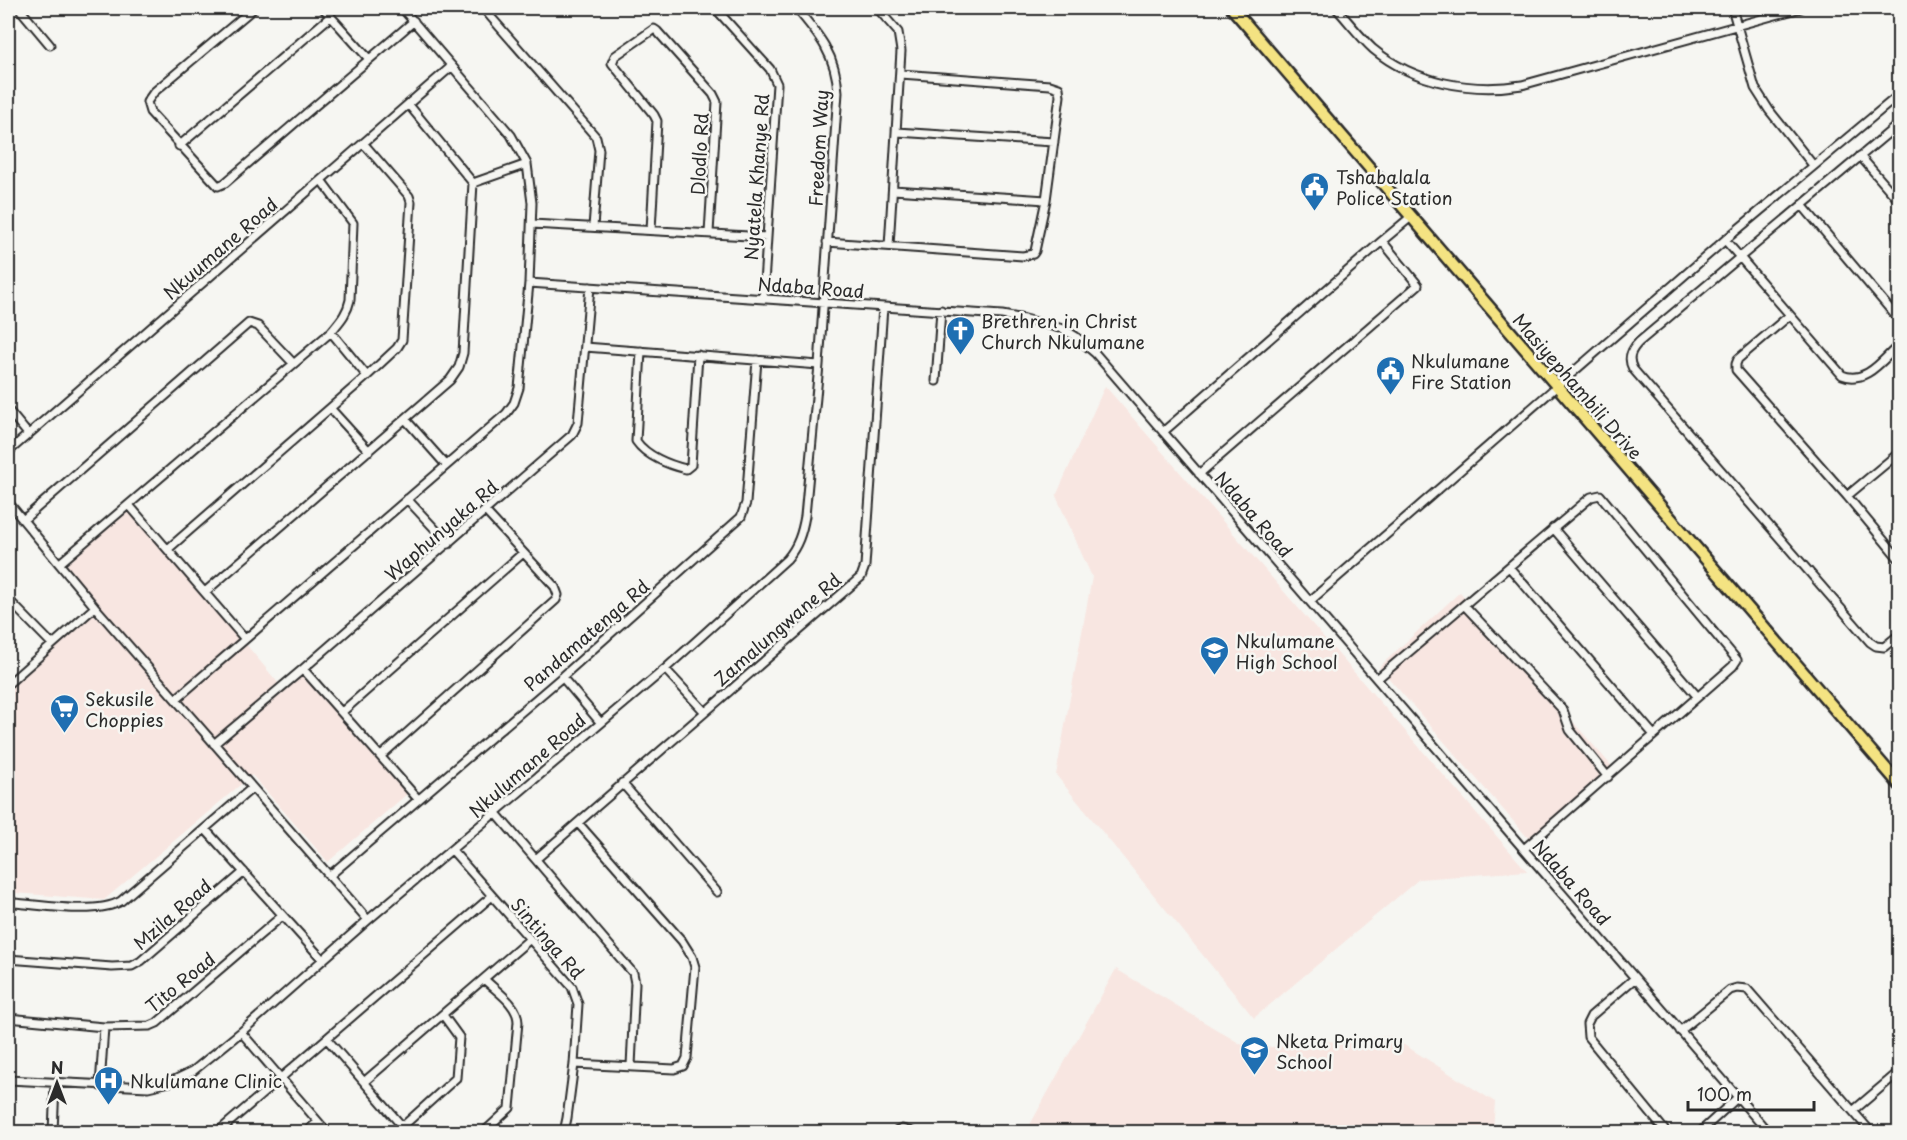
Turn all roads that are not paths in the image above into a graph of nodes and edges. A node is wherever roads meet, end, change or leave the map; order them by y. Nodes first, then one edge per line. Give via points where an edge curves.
1 (19, 8) edge
2 (254, 8) edge
3 (323, 8) edge
4 (402, 8) edge
5 (483, 8) edge
6 (715, 8) edge
7 (808, 8) edge
8 (877, 8) edge
9 (1232, 8) edge
10 (1336, 8) edge
11 (1732, 8) edge
12 (1801, 8) edge
13 (798, 11) edge
14 (331, 16) junction
15 (414, 21) junction
16 (1738, 26) junction
17 (50, 45) dead end
18 (369, 59) junction
19 (452, 66) junction
20 (901, 74) junction
21 (1899, 94) edge
22 (409, 105) junction
23 (1899, 123) edge
24 (897, 132) junction
25 (1054, 142) junction
26 (364, 144) junction
27 (179, 146) junction
28 (1860, 156) junction
29 (526, 164) junction
30 (1814, 165) junction
31 (321, 180) junction
32 (473, 183) junction
33 (893, 190) junction
34 (1046, 200) junction
35 (1899, 202) edge
36 (1802, 205) junction
37 (1412, 216) junction
38 (532, 224) junction
39 (593, 227) junction
40 (651, 230) junction
41 (709, 234) junction
42 (767, 237) junction
43 (1725, 240) junction
44 (1382, 241) junction
45 (827, 242) junction
46 (889, 246) junction
47 (1741, 257) junction
48 (529, 283) junction
49 (590, 287) junction
50 (763, 299) junction
51 (823, 303) junction
52 (883, 307) junction
53 (941, 310) junction
54 (1790, 315) junction
55 (1899, 321) edge
56 (331, 332) junction
57 (1899, 344) edge
58 (585, 347) junction
59 (641, 351) junction
60 (698, 355) junction
61 (757, 360) junction
62 (293, 363) junction
63 (819, 365) junction
64 (367, 376) junction
65 (936, 381) dead end
66 (1557, 386) junction
67 (330, 408) junction
68 (8, 410) edge
69 (405, 420) junction
70 (1163, 432) junction
71 (28, 434) junction
72 (369, 451) junction
73 (8, 452) edge
74 (1899, 452) edge
75 (446, 465) junction
76 (1200, 474) junction
77 (1847, 496) junction
78 (407, 499) junction
79 (8, 502) edge
80 (129, 505) junction
81 (486, 512) junction
82 (23, 520) junction
83 (1553, 528) junction
84 (449, 544) junction
85 (168, 549) junction
86 (1896, 550) edge
87 (523, 553) junction
88 (1899, 560) edge
89 (60, 563) junction
90 (1509, 567) junction
91 (204, 592) junction
92 (1310, 601) junction
93 (8, 602) edge
94 (1464, 605) junction
95 (95, 607) junction
96 (1899, 634) edge
97 (244, 638) junction
98 (52, 644) junction
99 (303, 669) junction
100 (665, 669) junction
101 (562, 677) junction
102 (1377, 679) junction
103 (8, 684) edge
104 (1697, 696) junction
105 (176, 699) junction
106 (342, 712) junction
107 (705, 712) junction
108 (600, 722) junction
109 (1654, 735) junction
110 (214, 744) junction
111 (381, 756) junction
112 (1608, 777) junction
113 (622, 783) junction
114 (1899, 785) edge
115 (252, 788) junction
116 (418, 799) junction
117 (495, 812) junction
118 (578, 823) junction
119 (205, 829) junction
120 (1524, 849) junction
121 (452, 850) junction
122 (536, 859) junction
123 (243, 872) junction
124 (329, 876) junction
125 (717, 892) dead end
126 (492, 896) junction
127 (8, 897) edge
128 (282, 916) junction
129 (368, 920) junction
130 (531, 939) junction
131 (8, 959) edge
132 (323, 960) junction
133 (1635, 978) junction
134 (484, 979) junction
135 (442, 1015) junction
136 (8, 1018) edge
137 (104, 1027) junction
138 (1680, 1031) junction
139 (241, 1032) junction
140 (327, 1039) junction
141 (574, 1064) junction
142 (631, 1066) junction
143 (1899, 1071) edge
144 (281, 1077) junction
145 (8, 1080) edge
146 (363, 1082) junction
147 (55, 1084) junction
148 (100, 1086) junction
149 (1738, 1097) junction
150 (1853, 1111) junction
151 (318, 1122) junction
152 (404, 1130) edge
153 (53, 1132) edge
154 (218, 1132) edge
155 (306, 1132) edge
156 (327, 1132) edge
157 (484, 1132) edge
158 (564, 1132) edge
159 (895, 1132) edge
160 (912, 1132) edge
161 (1666, 1132) edge
162 (1700, 1132) edge
163 (1768, 1132) edge
164 (1871, 1132) edge

1 - 17 street
2 - 27 street via 149,96 150,112
3 - 14 street
4 - 15 street
5 - 39 street via 596,137 599,150
6 - 42 street, Nyatela Khanye Rd via 770,69 777,84
7 - 13 street
8 - 20 street via 900,37
9 - 37 main road, Masiyephambili Drive
10 - 16 street via 1372,48 1406,70 1446,83 1492,88 1522,85
11 - 16 street
12 - 16 street
13 - 45 street, Freedom Way via 827,48 837,81
14 - 18 street
14 - 27 street
15 - 18 street
15 - 19 street
16 - 30 street via 1761,100
18 - 27 street via 222,185 215,184
19 - 22 street, Nkuumane Road
19 - 29 street via 511,135
20 - 24 street
20 - 25 street via 1056,86 1060,96
21 - 30 street
22 - 26 street, Nkuumane Road
22 - 32 street
23 - 28 street
24 - 25 street
24 - 33 street
25 - 34 street
26 - 31 street, Nkuumane Road
26 - 64 street via 409,196 412,206 402,340
28 - 35 street
28 - 36 street
29 - 32 street
29 - 38 street
30 - 43 street
31 - 56 street via 354,228 350,300 347,311
31 - 71 street, Nkuumane Road
32 - 69 street via 462,360 450,380
33 - 34 street
33 - 46 street
34 - 46 street via 1033,254
36 - 47 street
36 - 55 street
37 - 44 street
37 - 66 main road, Masiyephambili Drive
38 - 39 street
38 - 48 street
39 - 40 street
40 - 41 street
40 - 41 street, Dlodlo Rd via 657,121 612,63 654,29 717,102
41 - 42 street
42 - 50 street, Nyatela Khanye Rd
43 - 47 street
43 - 66 street
44 - 70 street
44 - 76 street via 1418,285
45 - 46 street
45 - 51 street, Freedom Way
47 - 54 street
47 - 96 street via 1639,342 1631,352 1631,364 1870,642 1884,647
48 - 49 street, Ndaba Road
48 - 75 street via 519,388 514,403
49 - 50 street, Ndaba Road
49 - 58 street, Waphunyaka Rd
50 - 51 street, Ndaba Road
51 - 52 street, Ndaba Road
51 - 63 street, Nkulumane Road
52 - 53 street, Ndaba Road
52 - 107 street, Zamalungwane Rd via 864,572
53 - 65 street
53 - 70 street, Ndaba Road via 1025,319 1063,329 1095,353
54 - 57 street via 1840,373 1850,378 1864,376
54 - 77 street via 1738,359 1736,370
56 - 62 street
56 - 64 street
58 - 59 street
58 - 81 street, Waphunyaka Rd via 575,432
59 - 60 street
59 - 60 street via 636,441 657,458 686,469 690,465
60 - 61 street
61 - 63 street
61 - 101 street, Pandamatenga Rd via 746,502 741,517
62 - 80 street
62 - 82 street via 258,326 249,323
63 - 100 street, Nkulumane Road via 800,540 787,559
64 - 67 street
66 - 92 street
66 - 114 main road, Masiyephambili Drive
67 - 72 street
67 - 85 street
68 - 71 street
69 - 72 street
69 - 75 street
70 - 76 street, Ndaba Road
71 - 73 street, Nkuumane Road
72 - 91 street
74 - 77 street
75 - 78 street
76 - 92 street, Ndaba Road
77 - 86 street
78 - 84 street
78 - 97 street
79 - 82 street
80 - 85 street
80 - 89 street
81 - 84 street, Waphunyaka Rd
81 - 87 street
82 - 89 street
83 - 90 street
83 - 104 street
83 - 104 street via 1591,497 1600,495 1735,657 1736,663
84 - 99 street, Waphunyaka Rd
85 - 91 street
86 - 88 street
87 - 106 street
87 - 111 street via 555,587 558,595 554,604
89 - 95 street
90 - 94 street
90 - 109 street
91 - 97 street
92 - 102 street, Ndaba Road
93 - 98 street
94 - 102 street
94 - 112 street via 1563,710 1570,730
95 - 98 street
95 - 105 street
97 - 105 street
98 - 103 street
99 - 106 street
99 - 110 street, Waphunyaka Rd
100 - 107 street
100 - 108 street, Nkulumane Road
101 - 108 street
101 - 116 street, Pandamatenga Rd
102 - 120 street, Ndaba Road
104 - 109 street
105 - 110 street
106 - 111 street
107 - 113 street, Zamalungwane Rd
108 - 117 street, Nkulumane Road
109 - 112 street
110 - 115 street
111 - 116 street
112 - 120 street
113 - 118 street, Zamalungwane Rd
113 - 125 street
115 - 119 street
115 - 124 street
116 - 124 street, Pandamatenga Rd
117 - 121 street, Nkulumane Road
117 - 122 street
118 - 122 street, Zamalungwane Rd
118 - 142 street via 674,931 694,962 686,1063 674,1069
119 - 123 street
119 - 127 street via 112,906 14,903
120 - 133 street, Ndaba Road
121 - 126 street, Sintinga Rd
121 - 129 street, Nkulumane Road
122 - 142 street via 633,973
123 - 128 street
123 - 131 street, Mzila Road via 132,966
124 - 129 street
126 - 130 street, Sintinga Rd
126 - 140 street
128 - 132 street
128 - 137 street, Tito Road via 157,1023
129 - 132 street, Nkulumane Road
130 - 134 street
130 - 141 street, Sintinga Rd via 577,997
132 - 139 street, Nkulumane Road
133 - 138 street, Ndaba Road
133 - 161 street via 1591,1016 1588,1037
134 - 135 street
134 - 157 street via 513,1006 518,1016 511,1103 507,1112
135 - 146 street
135 - 152 street via 459,1037 456,1078
136 - 137 street, Tito Road
137 - 148 street
138 - 149 street, Ndaba Road
138 - 150 street via 1730,990 1747,989
139 - 144 street
139 - 148 street, Nkulumane Road via 193,1071 170,1082 148,1087
140 - 144 street
140 - 146 street
141 - 142 street
141 - 158 street, Sintinga Rd
143 - 150 street
144 - 151 street
144 - 154 street
145 - 147 street
146 - 152 street
147 - 148 street, Nkulumane Road
147 - 153 street
149 - 162 street
149 - 163 street, Ndaba Road
150 - 164 street
151 - 155 street
151 - 156 street
159 - 160 street

